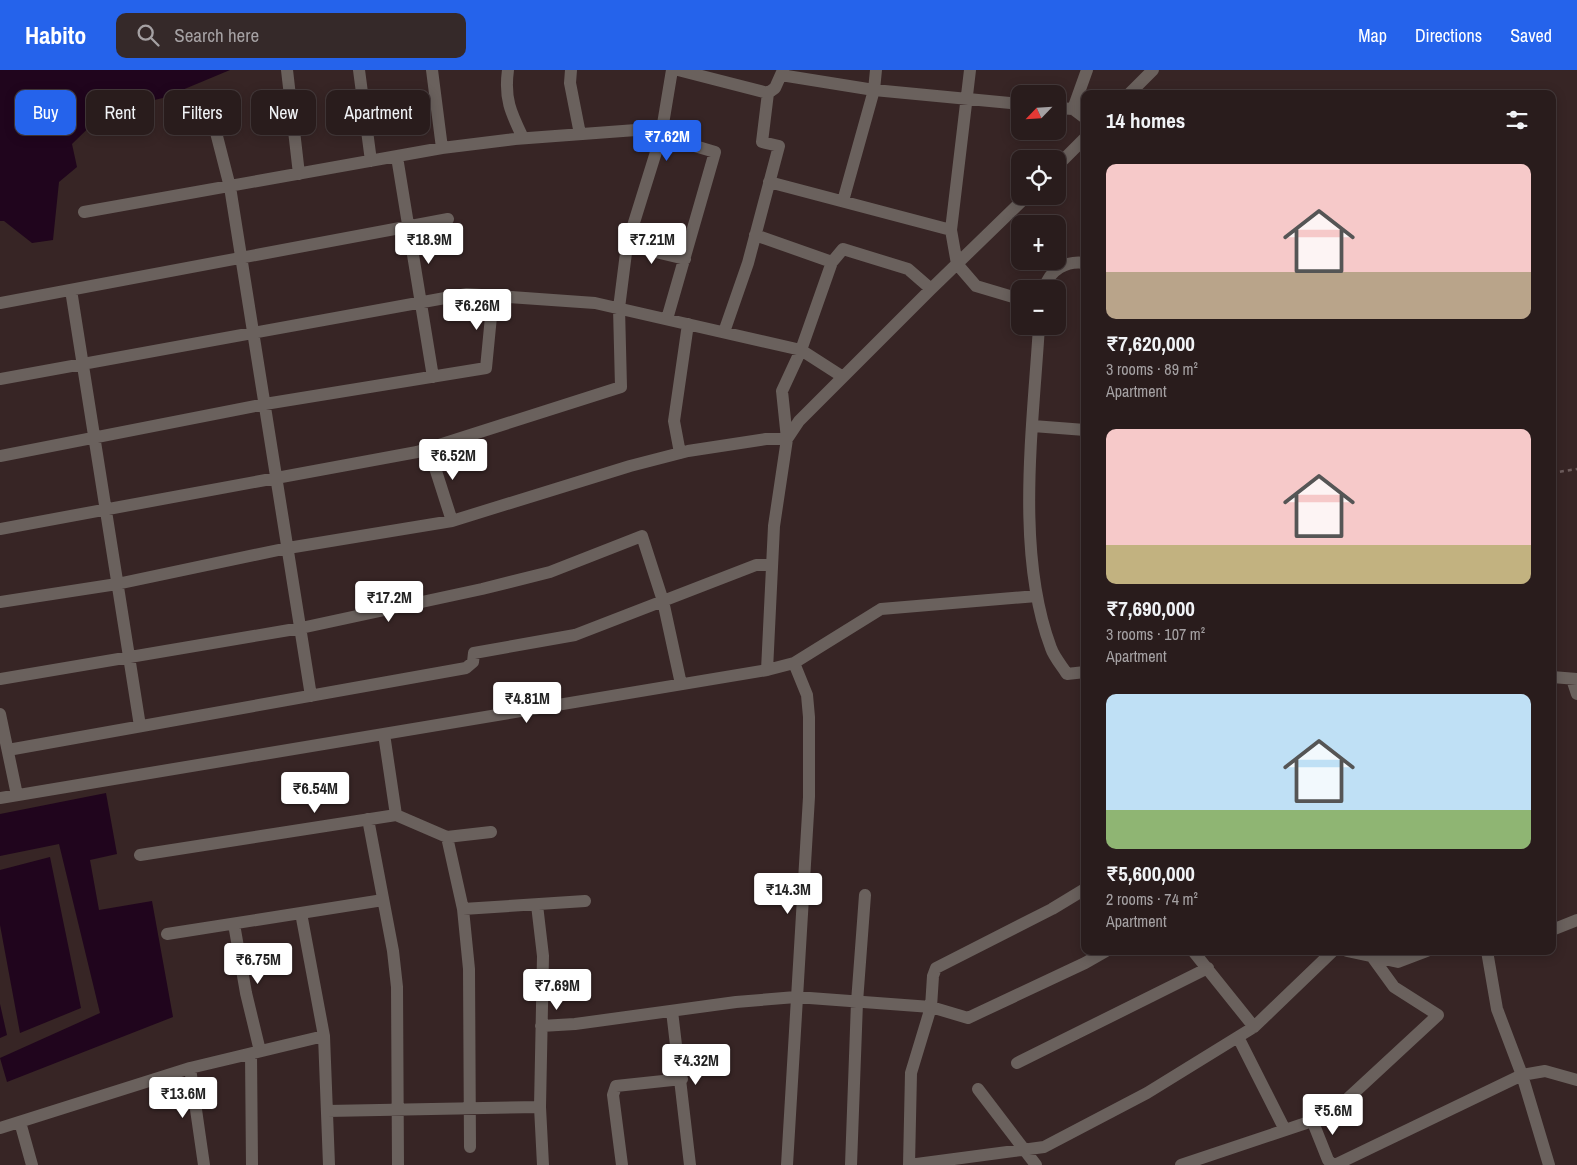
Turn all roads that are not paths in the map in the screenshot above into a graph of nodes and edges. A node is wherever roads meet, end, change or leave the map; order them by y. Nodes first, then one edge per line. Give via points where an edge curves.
1 (287, 70) edge
2 (359, 70) edge
3 (432, 70) edge
4 (508, 70) edge
5 (572, 70) edge
6 (672, 70) edge
7 (678, 70) edge
8 (876, 70) edge
9 (970, 70) edge
10 (1087, 70) edge
11 (1153, 70) edge
12 (782, 72) edge
13 (707, 74) edge
14 (874, 90) junction
15 (1133, 90) edge
16 (768, 93) junction
17 (967, 100) junction
18 (1011, 103) edge
19 (1066, 109) edge
20 (1073, 109) junction
21 (1081, 115) edge
22 (662, 132) junction
23 (580, 134) junction
24 (217, 135) edge
25 (523, 138) junction
26 (1081, 142) edge
27 (442, 148) junction
28 (397, 157) junction
29 (1066, 157) edge
30 (371, 161) junction
31 (299, 174) junction
32 (769, 182) junction
33 (230, 187) junction
34 (843, 201) junction
35 (1018, 205) edge
36 (84, 212) dead end
37 (448, 219) dead end
38 (409, 227) junction
39 (951, 230) junction
40 (755, 235) junction
41 (627, 244) junction
42 (242, 259) junction
43 (684, 259) junction
44 (832, 262) junction
45 (1081, 262) edge
46 (957, 264) junction
47 (1049, 280) edge
48 (931, 289) junction
49 (71, 290) junction
50 (493, 296) junction
51 (1011, 296) edge
52 (421, 302) junction
53 (0, 303) edge
54 (619, 308) junction
55 (668, 320) junction
56 (688, 324) junction
57 (254, 332) junction
58 (724, 332) junction
59 (1038, 335) edge
60 (801, 350) junction
61 (83, 364) junction
62 (433, 377) junction
63 (843, 377) junction
64 (0, 379) edge
65 (265, 404) junction
66 (1033, 426) junction
67 (1081, 430) edge
68 (94, 438) junction
69 (787, 439) junction
70 (428, 449) junction
71 (680, 453) junction
72 (0, 456) edge
73 (277, 477) junction
74 (106, 510) junction
75 (452, 521) junction
76 (0, 530) edge
77 (288, 548) junction
78 (772, 565) junction
79 (117, 584) junction
80 (1037, 596) junction
81 (663, 601) junction
82 (0, 602) edge
83 (301, 628) junction
84 (129, 658) junction
85 (794, 663) junction
86 (767, 670) junction
87 (1081, 672) edge
88 (1556, 677) edge
89 (0, 679) edge
90 (1575, 679) edge
91 (681, 684) junction
92 (1577, 694) edge
93 (311, 696) junction
94 (0, 714) edge
95 (140, 726) junction
96 (384, 734) junction
97 (8, 750) junction
98 (17, 794) junction
99 (0, 798) edge
100 (396, 815) junction
101 (368, 819) junction
102 (491, 832) dead end
103 (447, 837) junction
104 (140, 855) dead end
105 (1081, 891) edge
106 (865, 895) dead end
107 (383, 900) junction
108 (585, 901) dead end
109 (537, 905) junction
110 (463, 909) junction
111 (301, 913) junction
112 (1577, 921) edge
113 (234, 924) junction
114 (1556, 929) edge
115 (167, 934) dead end
116 (1099, 955) edge
117 (1197, 955) edge
118 (1329, 955) edge
119 (1362, 955) edge
120 (1416, 955) edge
121 (1488, 955) edge
122 (1373, 958) junction
123 (1208, 968) junction
124 (796, 997) junction
125 (858, 1002) junction
126 (931, 1007) junction
127 (672, 1011) junction
128 (541, 1026) junction
129 (1254, 1027) junction
130 (324, 1036) junction
131 (1238, 1037) junction
132 (256, 1052) junction
133 (1017, 1063) dead end
134 (190, 1068) junction
135 (1522, 1075) junction
136 (682, 1079) junction
137 (1577, 1080) edge
138 (978, 1088) dead end
139 (469, 1108) junction
140 (540, 1108) junction
141 (398, 1109) junction
142 (327, 1111) junction
143 (1312, 1120) junction
144 (20, 1122) junction
145 (0, 1128) edge
146 (1285, 1130) junction
147 (470, 1147) dead end
148 (1025, 1148) junction
149 (32, 1165) edge
150 (204, 1165) edge
151 (252, 1165) edge
152 (329, 1165) edge
153 (398, 1165) edge
154 (543, 1165) edge
155 (622, 1165) edge
156 (690, 1165) edge
157 (787, 1165) edge
158 (852, 1165) edge
159 (909, 1165) edge
160 (1036, 1165) edge
161 (1181, 1165) edge
162 (1334, 1165) edge
163 (1549, 1165) edge

1 - 31 street
2 - 30 street
3 - 27 street
4 - 25 street via 509,107
5 - 23 street via 570,83
6 - 22 street
7 - 13 street
8 - 14 street
9 - 17 street
10 - 20 street
11 - 15 street
12 - 14 street
12 - 16 street via 775,88
13 - 16 street
14 - 17 street
14 - 34 street
16 - 32 street via 762,142 779,146
17 - 18 street
17 - 39 street
19 - 20 street
20 - 21 street
22 - 23 street
22 - 41 street
22 - 43 street via 715,152
23 - 25 street
24 - 33 street
25 - 27 street
26 - 29 street
27 - 28 street
28 - 30 street
28 - 38 street
30 - 31 street
31 - 33 street
32 - 34 street
32 - 40 street
33 - 36 street
33 - 42 street
34 - 39 street
35 - 46 street
37 - 38 street
38 - 42 street
38 - 52 street
39 - 46 street
40 - 44 street
40 - 58 street
41 - 43 street
41 - 54 street
42 - 49 street
42 - 57 street
43 - 55 street
44 - 48 street via 843,249 908,270
44 - 60 street
45 - 47 street via 1073,261 1056,269
46 - 48 street
46 - 51 street via 976,286
48 - 63 street
49 - 53 street
49 - 61 street
50 - 52 street via 467,294
50 - 54 street via 595,303
50 - 62 street via 486,368
52 - 57 street
52 - 62 street
54 - 55 street
54 - 70 street via 621,387
55 - 56 street
56 - 58 street
56 - 71 street via 674,422
57 - 61 street
57 - 65 street
58 - 60 street
59 - 66 street
60 - 63 street
60 - 69 street via 782,391
61 - 64 street
61 - 68 street
62 - 65 street
63 - 69 street via 799,421
65 - 68 street
65 - 73 street
66 - 67 street
66 - 80 street via 1029,512
68 - 72 street
68 - 74 street
69 - 71 street via 766,438
69 - 78 street via 774,526
70 - 73 street
70 - 75 street
71 - 75 street
73 - 74 street
73 - 77 street
74 - 76 street
74 - 79 street
75 - 77 street
77 - 79 street
77 - 83 street
78 - 81 street via 756,565
78 - 86 street
79 - 82 street
79 - 84 street
80 - 85 street via 881,610
80 - 87 street via 1051,649 1067,674
81 - 83 street via 642,536 550,572 482,590
81 - 91 street
81 - 93 street via 575,635 474,653 473,662 466,668
83 - 84 street
83 - 93 street
84 - 89 street
84 - 95 street
85 - 86 street
85 - 124 street via 807,695 809,717 809,797
86 - 91 street
88 - 90 street
90 - 92 street
91 - 96 street
93 - 95 street
94 - 97 street
95 - 97 street
96 - 98 street
96 - 100 street
97 - 98 street
98 - 99 street
100 - 101 street
100 - 103 street
101 - 104 street
101 - 107 street
102 - 103 street
103 - 110 street
105 - 126 street via 936,968
106 - 125 street
107 - 111 street
107 - 141 street via 397,987
108 - 109 street
109 - 110 street
109 - 128 street via 543,956
110 - 139 street via 469,969
111 - 113 street
111 - 130 street
112 - 114 street
113 - 115 street
113 - 132 street
116 - 126 street via 968,1018
117 - 123 street
118 - 129 street
119 - 122 street
120 - 122 street via 1398,962
121 - 135 street via 1497,1009
122 - 143 street via 1394,987 1438,1015 1330,1114
123 - 129 street
123 - 133 street
124 - 125 street
124 - 127 street
124 - 157 street
125 - 126 street
125 - 158 street
126 - 159 street via 911,1073
127 - 128 street
127 - 136 street
128 - 140 street
129 - 131 street
130 - 132 street
130 - 142 street
131 - 146 street
131 - 148 street via 1147,1093 1066,1136 1044,1147
132 - 134 street
132 - 151 street
134 - 144 street
134 - 150 street
135 - 137 street via 1545,1072
135 - 162 street
135 - 163 street
136 - 155 street via 616,1086 613,1095
136 - 156 street
138 - 148 street
139 - 140 street
139 - 141 street
139 - 147 street
140 - 154 street
141 - 142 street
141 - 153 street
142 - 152 street
143 - 146 street
143 - 162 street via 1328,1160
144 - 145 street
144 - 149 street
146 - 161 street
148 - 159 street
148 - 160 street

